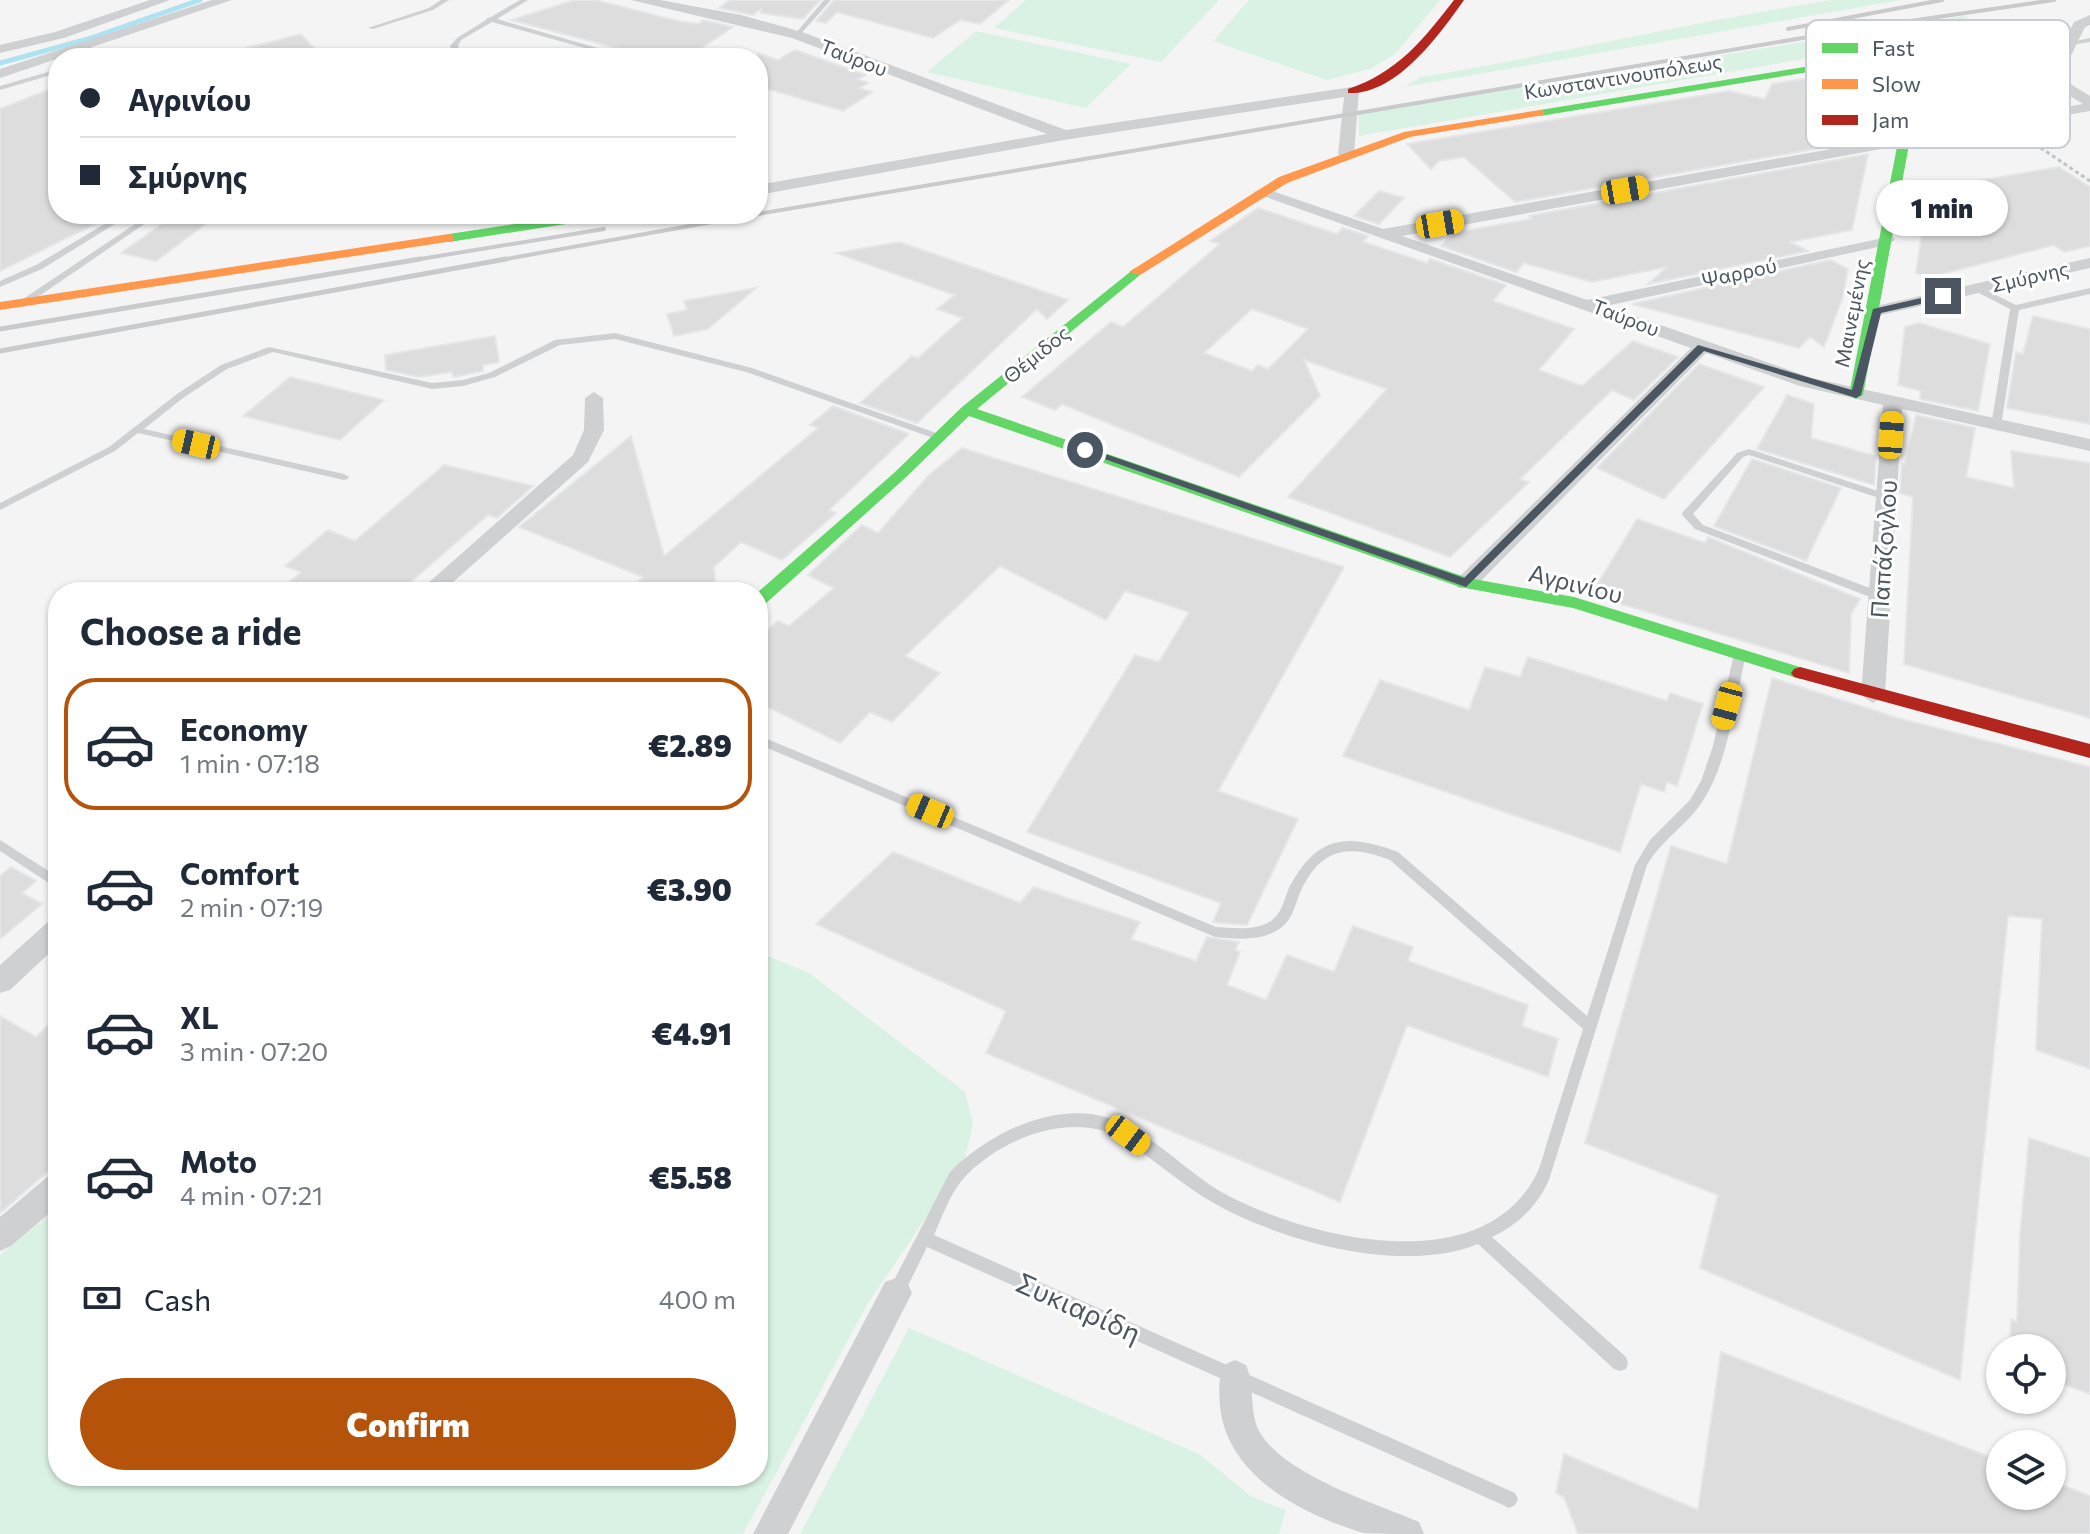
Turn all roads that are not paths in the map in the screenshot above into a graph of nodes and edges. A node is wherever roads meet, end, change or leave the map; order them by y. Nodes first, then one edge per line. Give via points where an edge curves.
1 (163, 0) edge
2 (225, 0) edge
3 (446, 0) edge
4 (525, 0) edge
5 (638, 0) edge
6 (828, 0) edge
7 (1459, 0) edge
8 (489, 19) junction
9 (2084, 23) edge
10 (371, 28) dead end
11 (797, 35) junction
12 (2090, 40) edge
13 (2070, 43) joint
14 (74, 44) junction
15 (64, 48) edge
16 (83, 48) edge
17 (455, 48) edge
18 (592, 48) edge
19 (0, 49) edge
20 (48, 55) edge
21 (1806, 68) edge
22 (0, 74) edge
23 (48, 74) edge
24 (0, 88) edge
25 (2070, 89) edge
26 (1352, 91) junction
27 (2090, 104) edge
28 (2070, 108) edge
29 (1064, 135) junction
30 (1862, 148) edge
31 (1900, 148) edge
32 (1346, 154) junction
33 (768, 188) edge
34 (1260, 192) junction
35 (110, 224) edge
36 (140, 224) edge
37 (528, 224) edge
38 (1379, 235) junction
39 (1887, 240) junction
40 (2090, 263) edge
41 (0, 284) edge
42 (1976, 288) junction
43 (2090, 291) edge
44 (26, 301) junction
45 (1591, 304) junction
46 (0, 306) edge
47 (2015, 308) junction
48 (1876, 311) junction
49 (1702, 347) junction
50 (1856, 395) junction
51 (594, 398) dead end
52 (1893, 403) junction
53 (967, 410) junction
54 (1996, 426) junction
55 (137, 430) junction
56 (939, 437) junction
57 (2090, 445) edge
58 (344, 477) dead end
59 (1886, 497) junction
60 (0, 507) edge
61 (440, 582) edge
62 (1466, 583) junction
63 (768, 592) edge
64 (1879, 596) junction
65 (1740, 654) junction
66 (1873, 695) junction
67 (768, 743) edge
68 (2090, 751) edge
69 (0, 845) edge
70 (48, 877) edge
71 (48, 938) edge
72 (0, 982) edge
73 (1589, 1026) junction
74 (48, 1195) edge
75 (0, 1236) edge
76 (1480, 1236) junction
77 (924, 1238) junction
78 (896, 1293) joint
79 (1620, 1363) dead end
80 (1235, 1376) junction
81 (1509, 1499) dead end
82 (770, 1534) edge
83 (1407, 1534) edge

1 - 14 street
2 - 14 street
3 - 10 lane
4 - 8 lane
5 - 11 street, Ταύρου
6 - 11 lane
7 - 26 street via 1409,64 1378,85
8 - 17 lane via 459,39
8 - 18 lane
9 - 13 street
11 - 29 street, Ταύρου
12 - 13 lane
14 - 15 street
14 - 16 lane
14 - 19 street
20 - 22 street
21 - 32 street, Κωνσταντινουπόλεως via 1408,134
23 - 24 lane
25 - 27 street
26 - 29 street
26 - 32 street
27 - 28 street
29 - 33 street
30 - 38 street
31 - 39 street, Μαινεμένης
32 - 34 street, Θέμιδος
34 - 38 street, Ταύρου
34 - 53 street, Θέμιδος via 1149,261
35 - 41 lane
36 - 44 lane
37 - 44 street
38 - 45 street, Ταύρου
39 - 45 street, Ψαρρού
39 - 48 street, Μαινεμένης
40 - 42 street, Σμύρνης
42 - 47 lane
42 - 48 street, Σμύρνης
43 - 47 lane
44 - 46 street
45 - 49 street, Ταύρου
47 - 54 lane
48 - 50 street, Μαινεμένης
49 - 50 street, Ταύρου
49 - 62 street
50 - 52 street, Ταύρου
51 - 61 street via 594,430 581,458
52 - 54 street, Ταύρου
52 - 59 street, Παπάζογλου
53 - 56 street, Θέμιδος
53 - 62 street, Αγρινίου
54 - 57 street, Ταύρου
55 - 56 lane via 204,380 262,351 282,350 418,384 447,386 492,375 548,345 599,336 633,339 740,367
55 - 58 lane
55 - 60 lane via 112,449
56 - 63 street, Θέμιδος
59 - 64 street, Παπάζογλου
59 - 64 lane via 1749,452 1740,455 1687,514 1699,527
62 - 65 street, Αγρινίου via 1574,603
64 - 66 street, Παπάζογλου
65 - 66 street, Αγρινίου
65 - 73 lane via 1706,784 1693,805 1648,850
66 - 68 street, Αγρινίου
67 - 73 lane via 1215,932 1249,934 1281,921 1316,857 1338,843 1367,844 1394,856
69 - 70 lane
71 - 72 street
73 - 76 lane via 1542,1180 1523,1207
74 - 75 street
76 - 77 lane via 1443,1246 1395,1249 1309,1233 1221,1199 1119,1129 1078,1121 1003,1142 965,1165
76 - 79 lane
77 - 78 lane
77 - 80 lane, Συκιαρίδη
78 - 82 street
80 - 81 lane, Συκιαρίδη
80 - 83 street via 1236,1412 1251,1448 1298,1485

